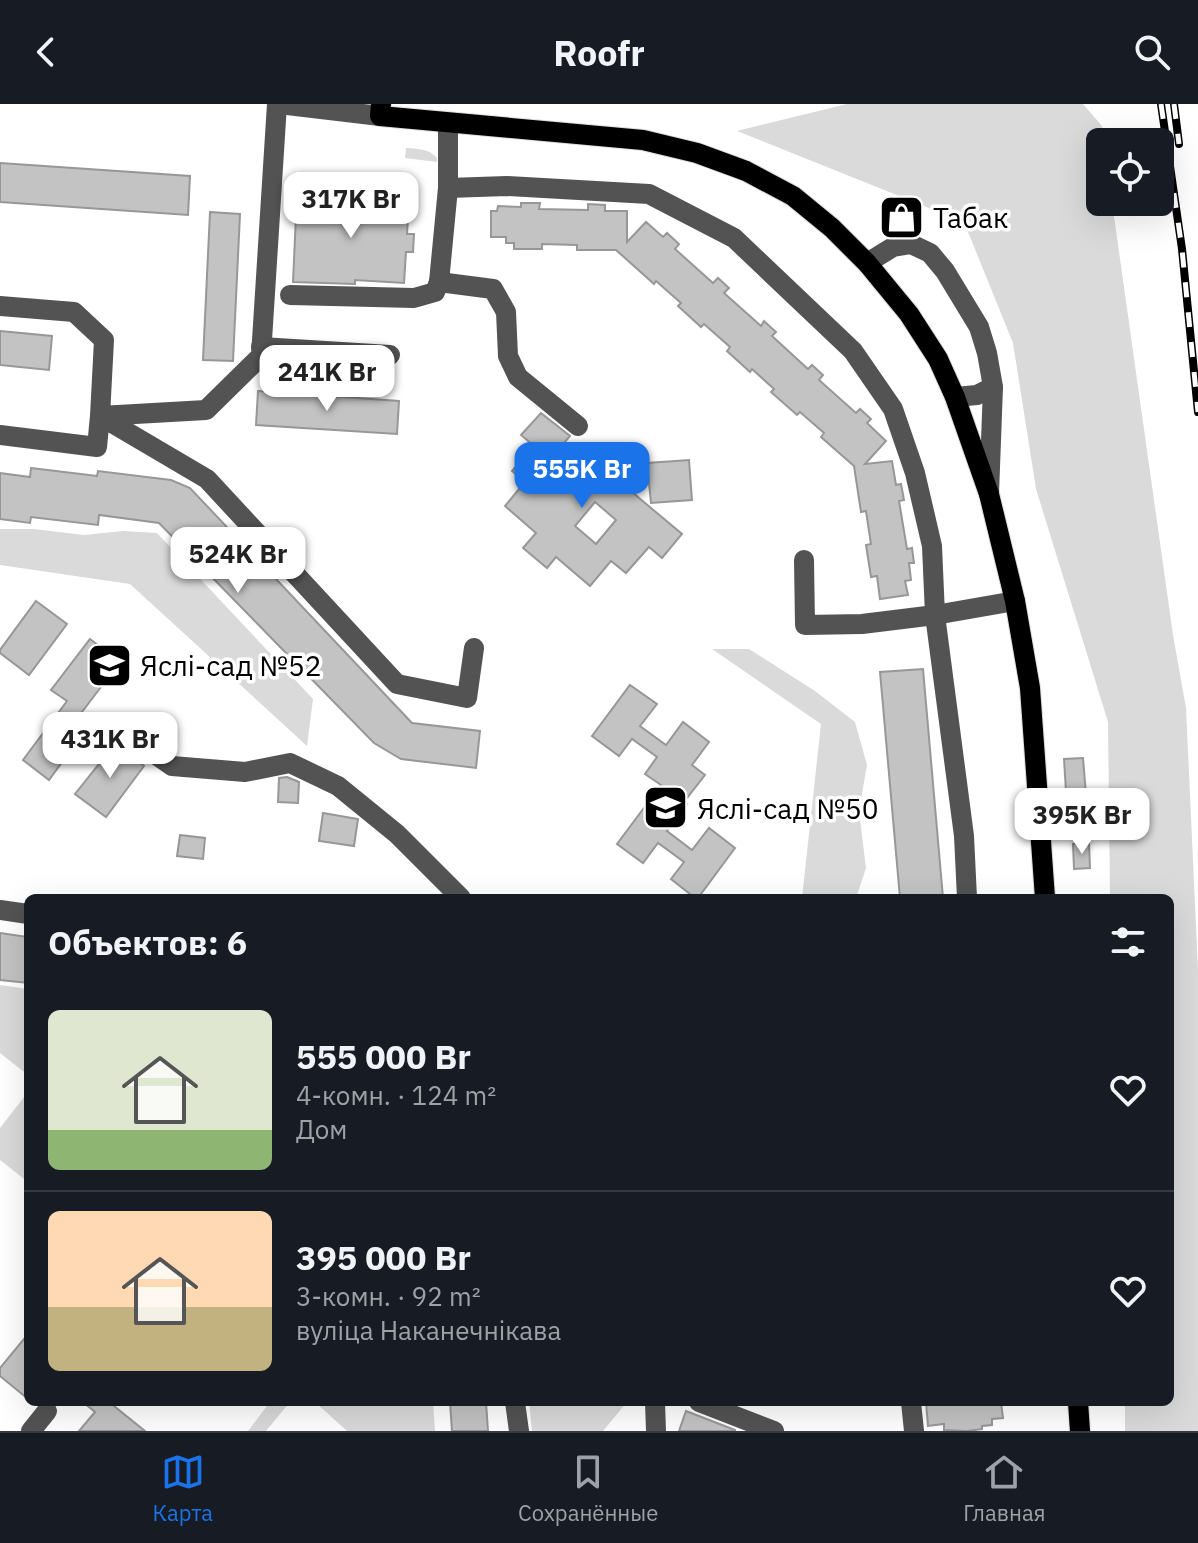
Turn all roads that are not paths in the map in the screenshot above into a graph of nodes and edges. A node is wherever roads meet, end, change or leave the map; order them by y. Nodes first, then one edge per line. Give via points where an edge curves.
1 (278, 104) edge
2 (380, 110) edge
3 (448, 123) junction
4 (448, 188) junction
5 (867, 263) junction
6 (439, 282) junction
7 (290, 295) dead end
8 (0, 306) edge
9 (261, 347) junction
10 (390, 355) dead end
11 (993, 387) junction
12 (955, 397) junction
13 (100, 416) junction
14 (578, 426) dead end
15 (0, 435) edge
16 (989, 494) junction
17 (804, 560) dead end
18 (1015, 601) junction
19 (935, 615) junction
20 (474, 648) dead end
21 (96, 747) dead end
22 (457, 894) edge
23 (967, 894) edge
24 (1045, 894) edge
25 (0, 910) edge
26 (24, 913) edge
27 (516, 1406) edge
28 (655, 1406) edge
29 (709, 1406) edge
30 (911, 1406) edge
31 (1078, 1406) edge
32 (47, 1411) dead end
33 (31, 1431) edge
34 (519, 1431) edge
35 (656, 1431) edge
36 (774, 1431) edge
37 (914, 1431) edge
38 (1080, 1431) edge

1 - 2 street
1 - 9 street
2 - 3 main road
3 - 4 street
3 - 5 main road via 643,140 697,153 793,196
4 - 6 street
4 - 19 street via 649,194 734,238 853,351 893,409 932,546
5 - 11 street via 893,247 911,244 930,253 979,327
5 - 12 main road via 909,314
6 - 7 street via 435,292 414,298
6 - 14 street via 493,289 506,312 508,356 518,377
8 - 13 street via 74,312 104,340
9 - 10 street
9 - 13 street via 261,356 206,410
11 - 12 street
11 - 16 street
12 - 16 main road
13 - 15 street via 97,447
13 - 20 street via 207,479 397,684 467,698
16 - 18 main road
17 - 19 street via 805,625
18 - 19 street
18 - 24 main road via 1030,688
19 - 23 street
21 - 22 street via 113,725 172,766 245,772 290,763 338,786 397,834
25 - 26 street
27 - 34 street
28 - 35 street
29 - 36 street
30 - 37 street
31 - 38 main road
32 - 33 street

